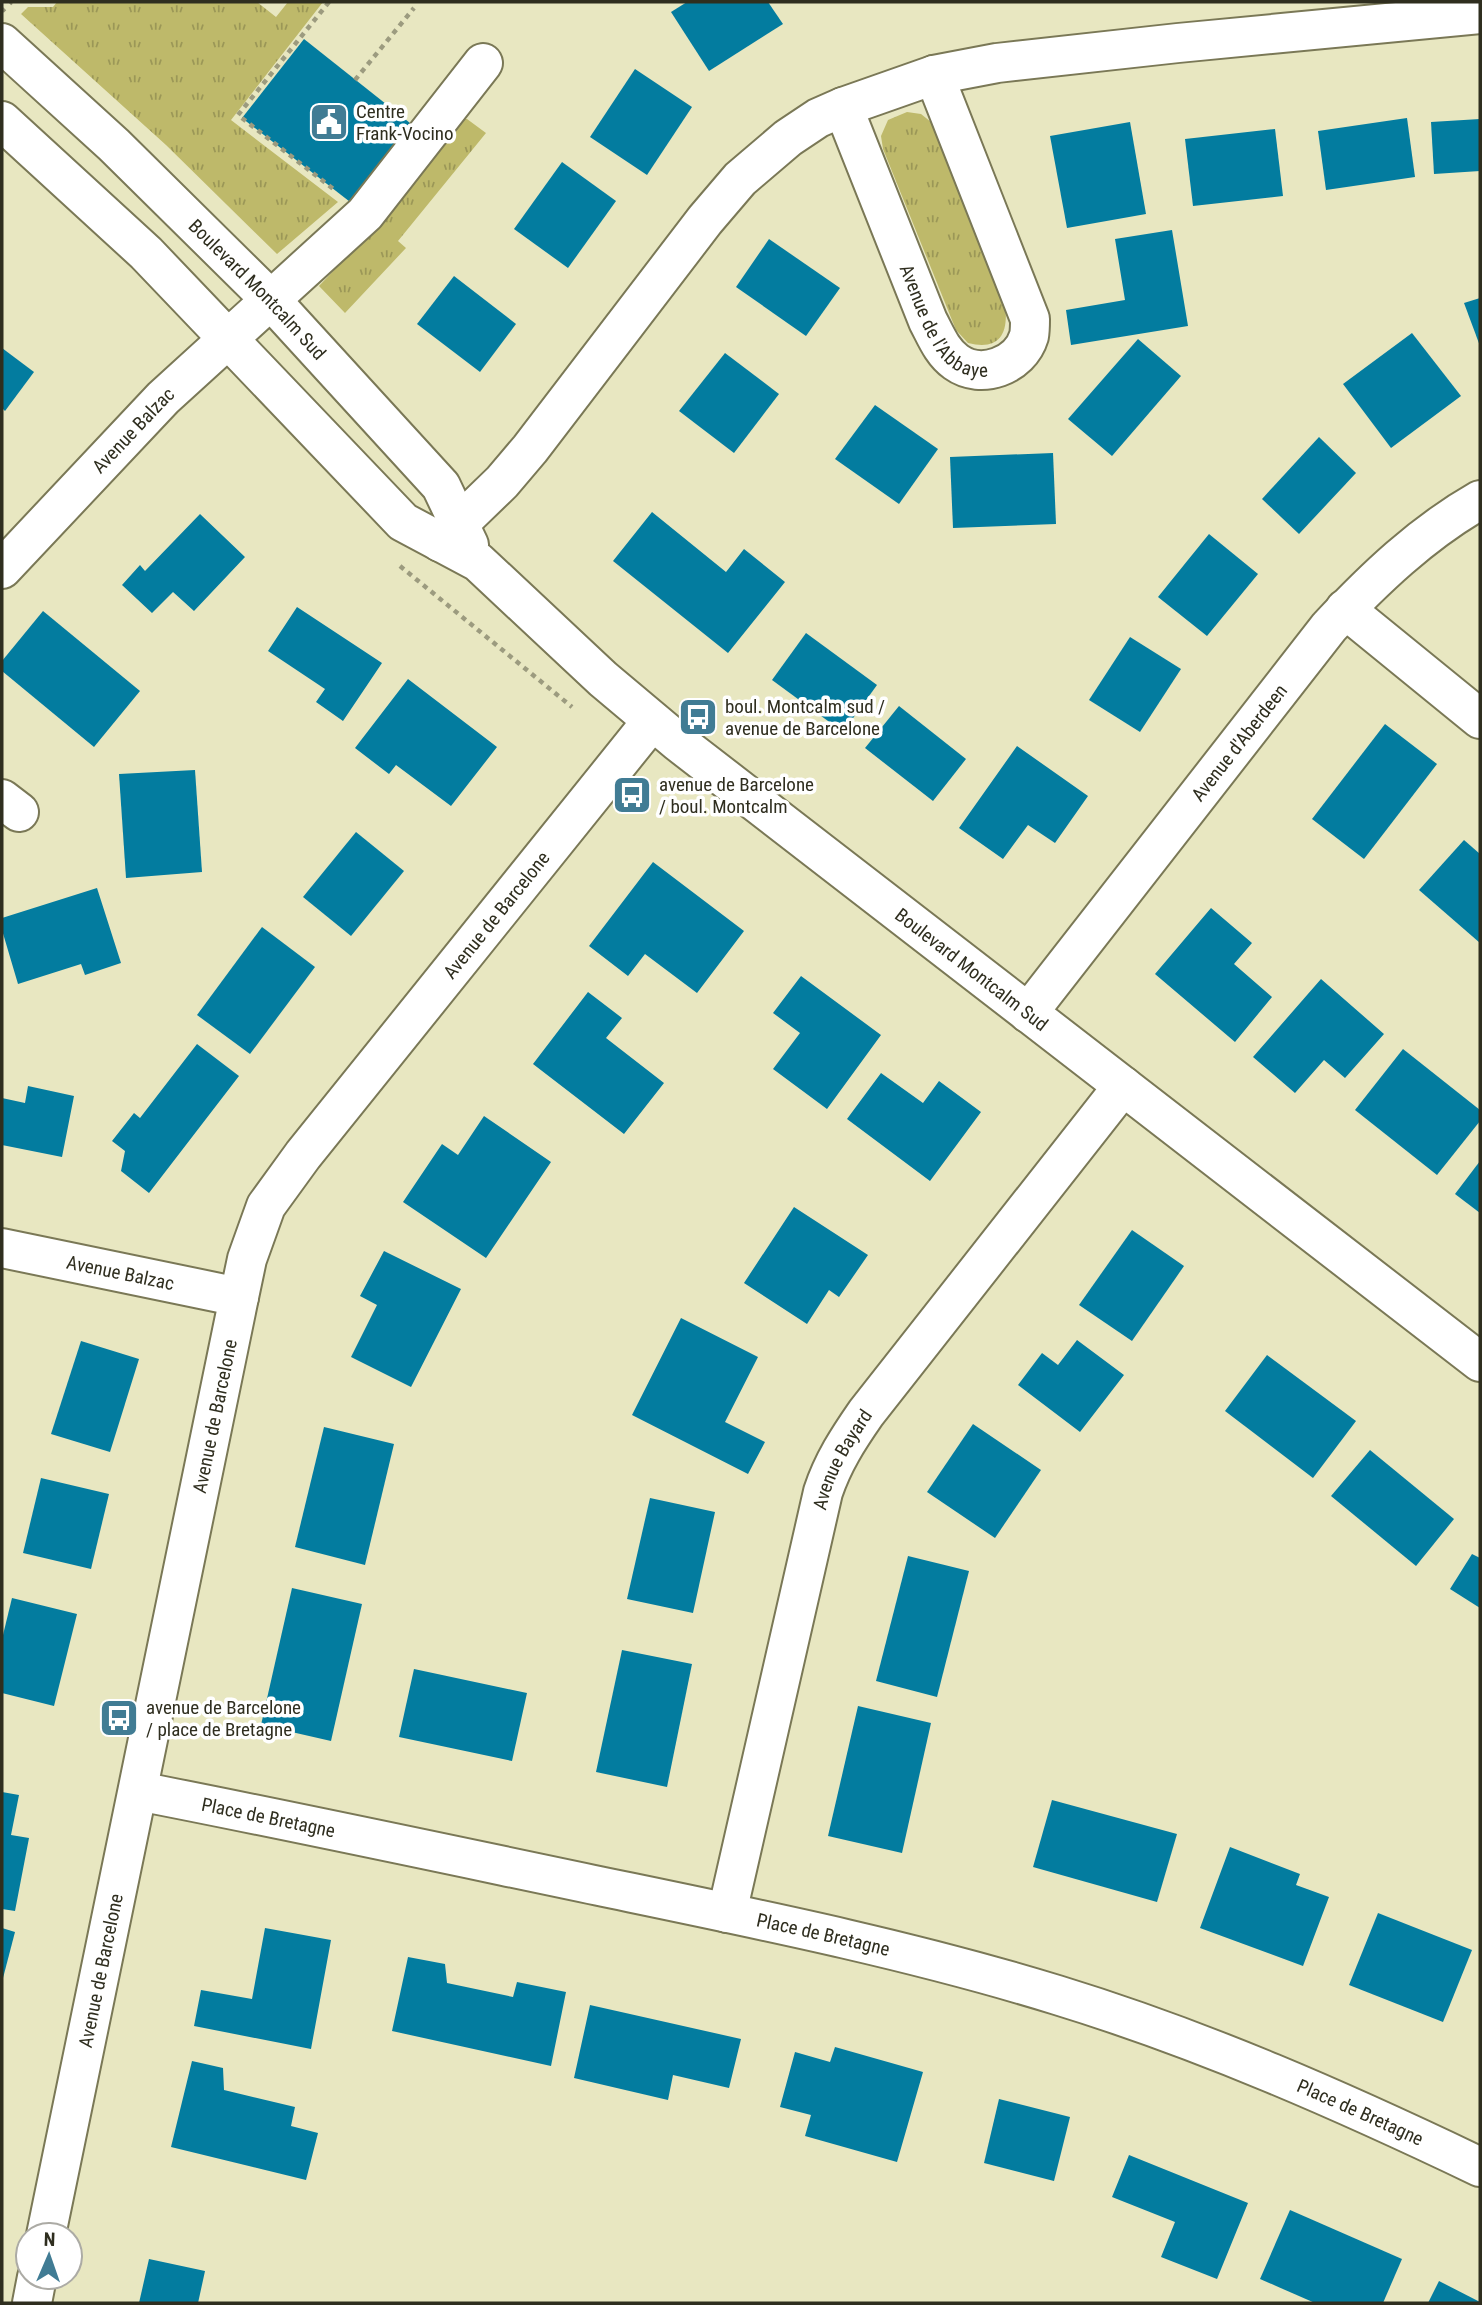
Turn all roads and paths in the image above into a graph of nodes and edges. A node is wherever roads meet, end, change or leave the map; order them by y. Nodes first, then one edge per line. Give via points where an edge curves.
1 (329, 2) edge
2 (414, 8) dead end
3 (1480, 14) edge
4 (2, 43) edge
5 (483, 63) dead end
6 (934, 75) junction
7 (355, 80) dead end
8 (843, 107) junction
9 (2, 121) edge
10 (337, 192) dead end
11 (270, 299) junction
12 (226, 338) junction
13 (1480, 500) edge
14 (450, 533) junction
15 (2, 569) edge
16 (1346, 610) junction
17 (1480, 719) edge
18 (652, 721) junction
19 (1028, 1013) junction
20 (1123, 1086) junction
21 (2, 1248) edge
22 (239, 1297) junction
23 (1480, 1362) edge
24 (138, 1791) junction
25 (727, 1913) junction
26 (1480, 2167) edge
27 (49, 2221) edge

1 - 10 path via 238,115
2 - 7 path
3 - 6 street via 1108,50
4 - 11 street, Boulevard Montcalm Sud via 114,145
5 - 11 street, Avenue Balzac via 365,214
6 - 8 street
6 - 8 street, Avenue de l'Abbaye via 1030,319 1021,351 997,368 968,369 941,346
8 - 14 street via 788,138 740,179 530,449
9 - 12 street via 146,254
11 - 12 street, Avenue Balzac
11 - 14 street, Boulevard Montcalm Sud via 441,486
12 - 14 street via 403,522
12 - 15 street, Avenue Balzac
13 - 16 street, Avenue d'Aberdeen via 1413,546
14 - 18 street, Boulevard Montcalm Sud
16 - 17 street
16 - 19 street, Avenue d'Aberdeen
18 - 19 street, Boulevard Montcalm Sud
18 - 22 street, Avenue de Barcelone via 280,1184 255,1231
19 - 20 street, Boulevard Montcalm Sud
20 - 23 street, Boulevard Montcalm Sud
20 - 25 street, Avenue Bayard via 866,1413 831,1468
21 - 22 street, Avenue Balzac
22 - 24 street, Avenue de Barcelone
24 - 25 street, Place de Bretagne
24 - 27 street, Avenue de Barcelone
25 - 26 street, Place de Bretagne via 956,1966 1109,2012 1272,2072

